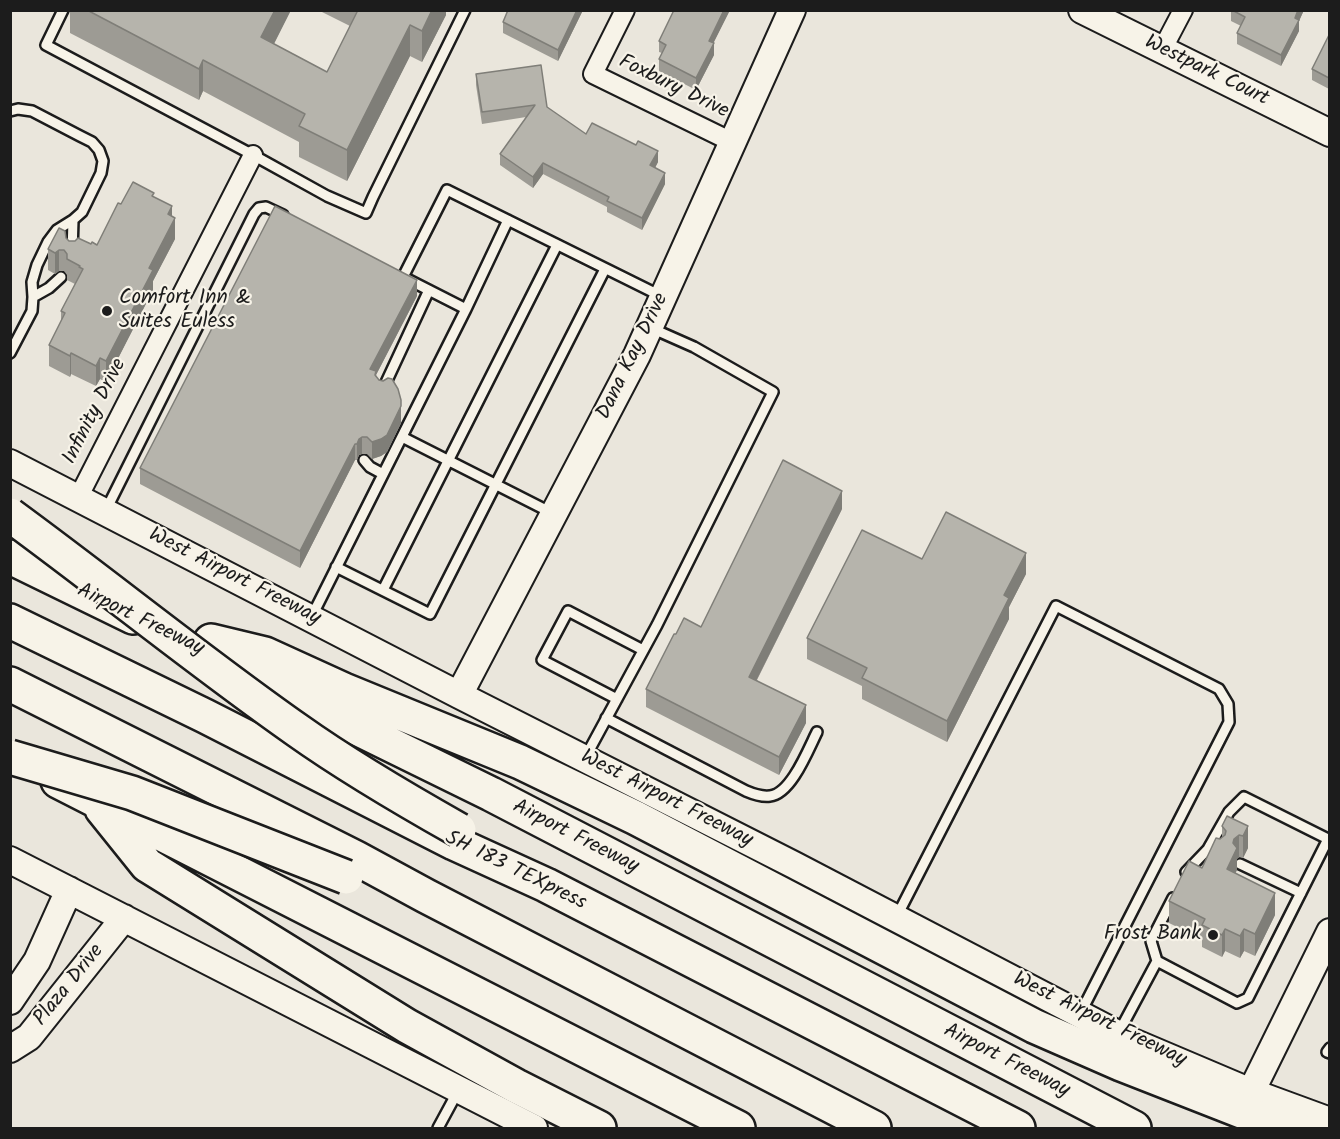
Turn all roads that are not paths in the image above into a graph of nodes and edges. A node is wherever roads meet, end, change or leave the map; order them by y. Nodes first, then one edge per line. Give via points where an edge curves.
1 (63, 10) edge
2 (465, 10) edge
3 (625, 10) edge
4 (792, 10) edge
5 (1082, 10) edge
6 (1183, 10) edge
7 (1162, 50) junction
8 (10, 111) edge
9 (1329, 134) edge
10 (732, 142) junction
11 (253, 155) junction
12 (287, 217) edge
13 (73, 220) junction
14 (508, 220) junction
15 (557, 245) junction
16 (72, 256) edge
17 (605, 269) junction
18 (393, 272) edge
19 (61, 277) dead end
20 (404, 277) junction
21 (429, 290) junction
22 (33, 297) junction
23 (663, 297) junction
24 (466, 309) junction
25 (649, 327) junction
26 (10, 353) edge
27 (382, 391) edge
28 (402, 437) junction
29 (364, 460) dead end
30 (449, 460) junction
31 (10, 463) edge
32 (383, 474) junction
33 (496, 485) junction
34 (78, 498) junction
35 (105, 512) junction
36 (554, 514) junction
37 (10, 515) edge
38 (10, 557) edge
39 (336, 567) junction
40 (383, 590) junction
41 (311, 618) junction
42 (10, 621) edge
43 (152, 627) junction
44 (643, 650) junction
45 (10, 684) edge
46 (459, 695) junction
47 (617, 699) junction
48 (606, 718) junction
49 (817, 732) dead end
50 (10, 757) edge
51 (584, 758) junction
52 (92, 797) junction
53 (457, 837) junction
54 (1328, 840) edge
55 (1208, 849) junction
56 (1219, 855) edge
57 (10, 860) edge
58 (1240, 864) dead end
59 (351, 867) junction
60 (1182, 881) edge
61 (69, 890) junction
62 (1176, 891) edge
63 (1301, 893) junction
64 (124, 918) junction
65 (896, 918) junction
66 (1329, 932) edge
67 (1157, 961) junction
68 (13, 990) edge
69 (1080, 1015) junction
70 (1118, 1035) junction
71 (1329, 1048) edge
72 (10, 1049) edge
73 (1329, 1053) edge
74 (459, 1089) junction
75 (1251, 1092) junction
76 (1329, 1121) edge
77 (438, 1128) edge
78 (534, 1128) edge
79 (599, 1128) edge
80 (738, 1128) edge
81 (874, 1128) edge
82 (1018, 1128) edge
83 (1134, 1128) edge
84 (1296, 1128) edge

1 - 11 lane via 46,45
2 - 11 lane via 366,213
3 - 10 street, Foxbury Drive via 593,74
4 - 10 main road, Dana Kay Drive
5 - 7 main road, Westpark Court
6 - 7 street
7 - 9 main road, Westpark Court
8 - 13 lane via 32,111 92,142 99,150 103,161 101,173
10 - 23 main road, Dana Kay Drive
11 - 34 street, Infinity Drive
12 - 35 lane via 266,207 254,214
13 - 16 lane
13 - 22 lane via 57,230 48,242 32,282
14 - 15 lane
14 - 20 lane via 447,190
14 - 24 lane
15 - 17 lane
15 - 30 lane
17 - 23 lane
17 - 33 lane
18 - 20 lane
19 - 22 lane
20 - 21 lane
21 - 24 lane
21 - 27 lane
22 - 26 lane via 32,311
23 - 25 main road, Dana Kay Drive
24 - 28 lane
25 - 36 main road, Dana Kay Drive
25 - 44 lane via 694,346 773,392
28 - 30 lane
28 - 32 lane
29 - 32 lane
30 - 33 lane
30 - 40 lane
31 - 34 main road, West Airport Freeway
32 - 39 lane
33 - 36 lane
33 - 40 lane via 430,614
34 - 35 main road, West Airport Freeway
35 - 41 main road, West Airport Freeway
36 - 46 main road, Dana Kay Drive
37 - 53 highway, bridge via 299,732
38 - 43 highway, Airport Freeway
39 - 40 lane
39 - 41 lane
41 - 46 main road, West Airport Freeway
42 - 53 highway, SH 183 TEXpress
43 - 83 highway, Airport Freeway via 491,794
43 - 84 highway via 265,654 520,762 636,818 1034,1026 1259,1118
44 - 47 lane
44 - 47 lane via 568,611 542,660
45 - 59 highway via 156,756
46 - 51 main road, West Airport Freeway
47 - 48 lane
48 - 49 lane via 746,791 769,797 781,793 790,782
48 - 51 lane
50 - 52 highway
50 - 59 highway, bridge via 132,793
51 - 65 main road, West Airport Freeway
52 - 79 highway via 147,865 407,1026
52 - 80 highway
53 - 82 highway, SH 183 TEXpress
54 - 55 lane via 1244,796 1229,812
54 - 63 lane
55 - 56 lane
55 - 60 lane
57 - 61 main road
58 - 63 lane
59 - 81 highway via 426,896
61 - 64 main road
61 - 68 main road, Plaza Drive via 37,961
62 - 67 lane via 1151,941
63 - 67 lane via 1248,998 1237,1003
64 - 72 main road, Plaza Drive via 29,1037
64 - 74 main road
65 - 69 main road, West Airport Freeway
65 - 69 lane via 1056,606 1219,689 1228,704 1229,722
66 - 75 main road
67 - 70 lane
69 - 70 main road, West Airport Freeway
70 - 75 main road, West Airport Freeway
71 - 73 lane
74 - 77 lane
74 - 78 main road
75 - 76 main road, West Airport Freeway

